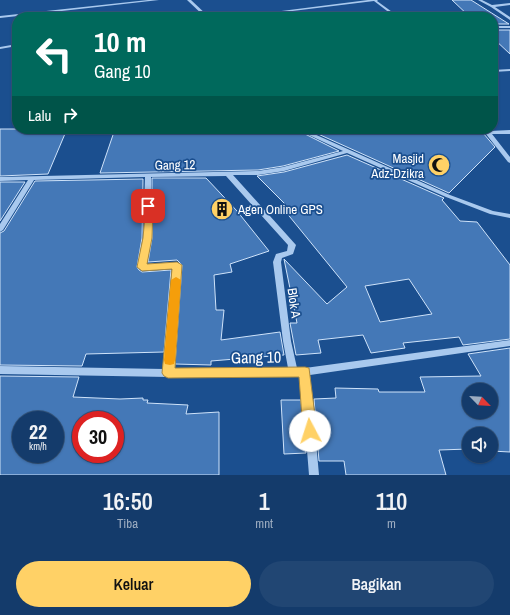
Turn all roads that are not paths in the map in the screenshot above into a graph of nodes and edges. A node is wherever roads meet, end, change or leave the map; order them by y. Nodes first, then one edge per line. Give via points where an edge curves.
1 (115, 0) edge
2 (157, 0) edge
3 (189, 0) edge
4 (375, 0) edge
5 (480, 0) edge
6 (510, 4) edge
7 (492, 6) junction
8 (0, 12) edge
9 (46, 12) edge
10 (202, 12) edge
11 (286, 12) edge
12 (391, 12) edge
13 (12, 16) edge
14 (0, 17) edge
15 (510, 19) edge
16 (498, 26) edge
17 (510, 27) edge
18 (12, 46) edge
19 (0, 48) edge
20 (510, 70) edge
21 (498, 71) edge
22 (498, 131) edge
23 (510, 132) edge
24 (310, 134) edge
25 (489, 134) edge
26 (348, 151) junction
27 (510, 162) edge
28 (229, 175) junction
29 (148, 176) junction
30 (32, 178) junction
31 (0, 179) edge
32 (510, 216) edge
33 (0, 230) edge
34 (510, 343) edge
35 (0, 370) edge
36 (292, 372) junction
37 (305, 372) junction
38 (168, 373) junction
39 (314, 475) edge

1 - 8 street
2 - 9 street
3 - 10 street
4 - 11 street
4 - 12 street
5 - 7 street
6 - 7 street
7 - 15 street
13 - 14 street
16 - 17 street
18 - 19 street
20 - 21 street
22 - 23 street
24 - 26 street
25 - 27 street
26 - 28 street, Gang 12 via 284,169
26 - 32 street via 492,214
28 - 29 street, Gang 12
28 - 36 street, Blok A via 292,245 290,252 279,256 277,262
29 - 30 street, Gang 12
29 - 38 street via 147,238 142,267 177,265
30 - 31 street, Gang 12
30 - 33 street
34 - 37 street, Gang 10
35 - 38 street, Gang 10
36 - 37 street, Gang 10
36 - 38 street, Gang 10
37 - 39 street

